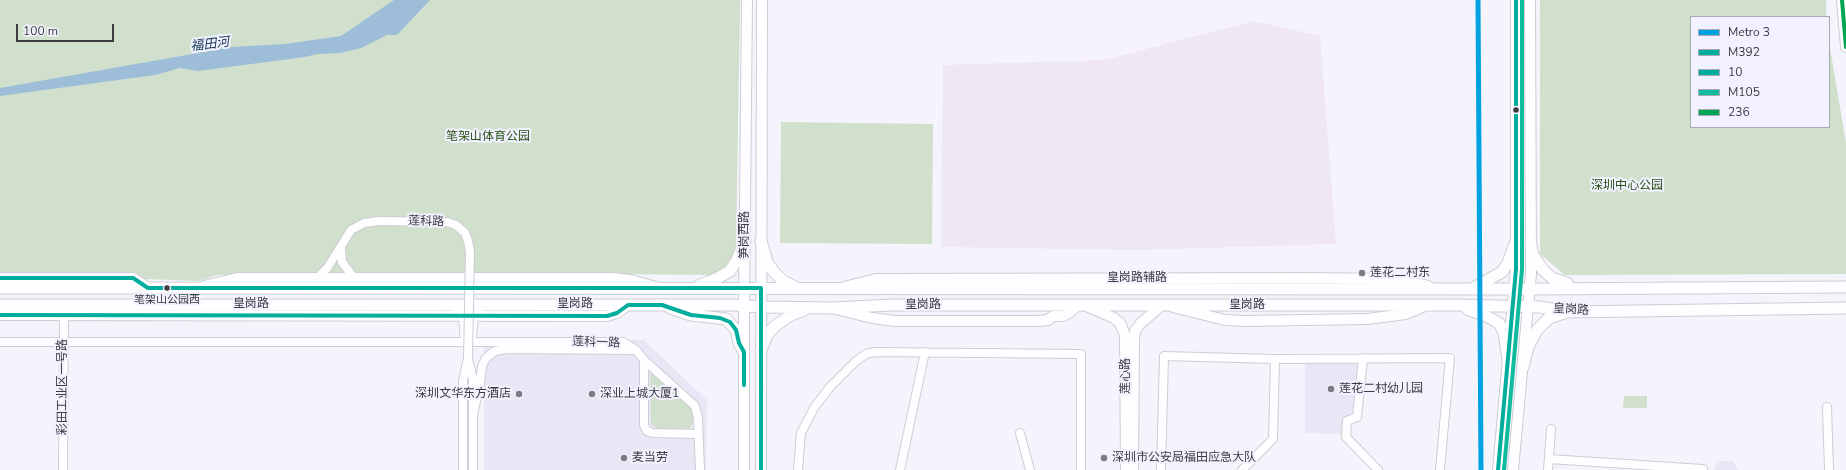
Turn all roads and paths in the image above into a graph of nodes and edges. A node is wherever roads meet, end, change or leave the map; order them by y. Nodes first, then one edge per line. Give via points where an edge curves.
1 (747, 0) edge
2 (762, 0) edge
3 (1516, 0) edge
4 (1530, 0) edge
5 (1842, 0) edge
6 (1846, 47) edge
7 (745, 240) junction
8 (761, 241) junction
9 (1516, 241) junction
10 (1531, 245) junction
11 (341, 248) junction
12 (0, 278) edge
13 (354, 278) junction
14 (317, 279) junction
15 (1846, 287) edge
16 (0, 288) edge
17 (148, 288) junction
18 (196, 288) junction
19 (660, 288) junction
20 (690, 288) junction
21 (744, 288) junction
22 (760, 288) junction
23 (799, 288) junction
24 (1472, 289) junction
25 (1515, 289) junction
26 (1530, 289) junction
27 (1576, 289) junction
28 (444, 304) junction
29 (495, 304) junction
30 (0, 305) edge
31 (628, 305) junction
32 (662, 305) junction
33 (1081, 305) junction
34 (1166, 305) junction
35 (744, 306) junction
36 (1425, 306) junction
37 (1457, 306) junction
38 (1514, 306) junction
39 (761, 307) junction
40 (1529, 307) junction
41 (810, 308) junction
42 (834, 308) junction
43 (1846, 308) edge
44 (64, 310) junction
45 (1566, 312) junction
46 (0, 315) edge
47 (463, 316) junction
48 (475, 316) junction
49 (0, 342) edge
50 (63, 342) junction
51 (472, 342) junction
52 (636, 350) junction
53 (761, 350) junction
54 (744, 352) junction
55 (924, 352) junction
56 (1363, 358) junction
57 (468, 359) junction
58 (1275, 359) junction
59 (644, 360) junction
60 (1508, 360) junction
61 (1523, 367) junction
62 (1828, 407) dead end
63 (473, 415) junction
64 (1551, 429) dead end
65 (1020, 433) dead end
66 (698, 434) junction
67 (1549, 459) junction
68 (1703, 469) edge
69 (63, 470) edge
70 (463, 470) edge
71 (473, 470) edge
72 (700, 470) edge
73 (744, 470) edge
74 (761, 470) edge
75 (798, 470) edge
76 (900, 470) edge
77 (1030, 470) edge
78 (1081, 470) edge
79 (1126, 470) edge
80 (1133, 470) edge
81 (1161, 470) edge
82 (1242, 470) edge
83 (1378, 470) edge
84 (1440, 470) edge
85 (1498, 470) edge
86 (1514, 470) edge
87 (1548, 470) edge
88 (1829, 470) edge

1 - 7 main road, 笋岗西路
2 - 8 main road, 笋岗西路
3 - 9 main road
4 - 10 main road
5 - 6 main road
7 - 20 highway via 730,271 710,282
7 - 21 main road, 笋岗西路
8 - 22 main road, 笋岗西路
8 - 23 highway via 768,264 774,273 783,281
9 - 24 highway via 1502,272
9 - 25 main road
10 - 26 main road
10 - 27 highway via 1544,272 1568,283 1569,288
11 - 13 street via 342,262
11 - 14 street, 莲科路
11 - 57 street, 莲科路, bridge via 351,230 370,222 440,221 461,229 468,241 470,252
12 - 17 main road via 133,278
13 - 14 main road
13 - 19 main road via 613,278
14 - 18 main road via 237,278
15 - 27 highway, 皇岗路
16 - 17 highway, 皇岗路
17 - 18 highway, 皇岗路
18 - 19 highway, 皇岗路
19 - 20 highway, 皇岗路
20 - 21 highway, 皇岗路
21 - 22 highway, 皇岗路
21 - 35 main road, 笋岗西路
22 - 23 highway, 皇岗路
22 - 39 main road, 笋岗西路
23 - 24 highway, 皇岗路
24 - 25 highway, 皇岗路
25 - 26 highway, 皇岗路
25 - 38 main road
26 - 27 highway, 皇岗路
26 - 40 main road
28 - 29 highway, 皇岗路
28 - 44 highway, 皇岗路
28 - 47 street via 455,306
29 - 31 highway, 皇岗路
29 - 48 street via 482,309
30 - 44 highway, 皇岗路
31 - 32 highway, 皇岗路
31 - 48 main road via 611,316
32 - 35 highway, 皇岗路
32 - 54 highway via 690,315 726,319 736,330
33 - 34 highway, 皇岗路
33 - 42 highway, 皇岗路 via 891,305
33 - 42 main road via 1063,316 1036,321 895,321 864,317
33 - 79 main road, 莲心路 via 1114,318 1120,323 1125,335
34 - 36 highway, 皇岗路
34 - 36 main road via 1225,320 1244,321 1368,319 1406,314
34 - 80 main road, 莲心路 via 1146,318 1135,331
35 - 39 highway, 皇岗路
35 - 54 main road, 笋岗西路
36 - 37 highway, 皇岗路
37 - 38 highway, 皇岗路
37 - 60 highway via 1484,315 1498,323 1504,332
38 - 40 highway, 皇岗路
38 - 60 main road
39 - 41 highway, 皇岗路
39 - 53 main road, 笋岗西路
40 - 45 highway, 皇岗路
40 - 61 main road
41 - 42 highway, 皇岗路
41 - 53 highway via 793,313 777,324 767,335
43 - 45 highway, 皇岗路
44 - 46 main road
44 - 47 main road
44 - 50 street, 彩田工业区一号路
45 - 61 highway via 1549,318 1540,325 1530,341
47 - 48 main road
47 - 51 street, 莲科路
48 - 51 street, 莲科路
49 - 50 street, 莲科一路
50 - 51 street, 莲科一路
50 - 69 street, 彩田工业区一号路
51 - 52 street, 莲科一路 via 619,342
51 - 57 street, 莲科路
52 - 59 street, 莲科一路
52 - 63 street via 506,349 491,353 482,366
53 - 74 main road, 笋岗西路
54 - 73 main road, 笋岗西路
55 - 75 street via 875,352 866,354 856,361 830,387 807,420 801,433
55 - 76 street
55 - 78 street via 1080,354
56 - 58 street
56 - 83 street via 1357,417 1347,421 1346,437
56 - 84 street via 1450,358
57 - 63 street, 莲科路 via 473,379
57 - 70 street, 莲科路 via 463,381
58 - 81 street via 1164,356
58 - 82 street via 1273,439
59 - 66 street, 莲科一路 via 693,404 698,418
59 - 66 street via 646,430 653,433
60 - 85 main road
61 - 86 main road
62 - 88 street
63 - 71 street, 莲科路
64 - 67 street
65 - 77 street
66 - 72 street, 莲科一路
67 - 68 street
67 - 87 street

